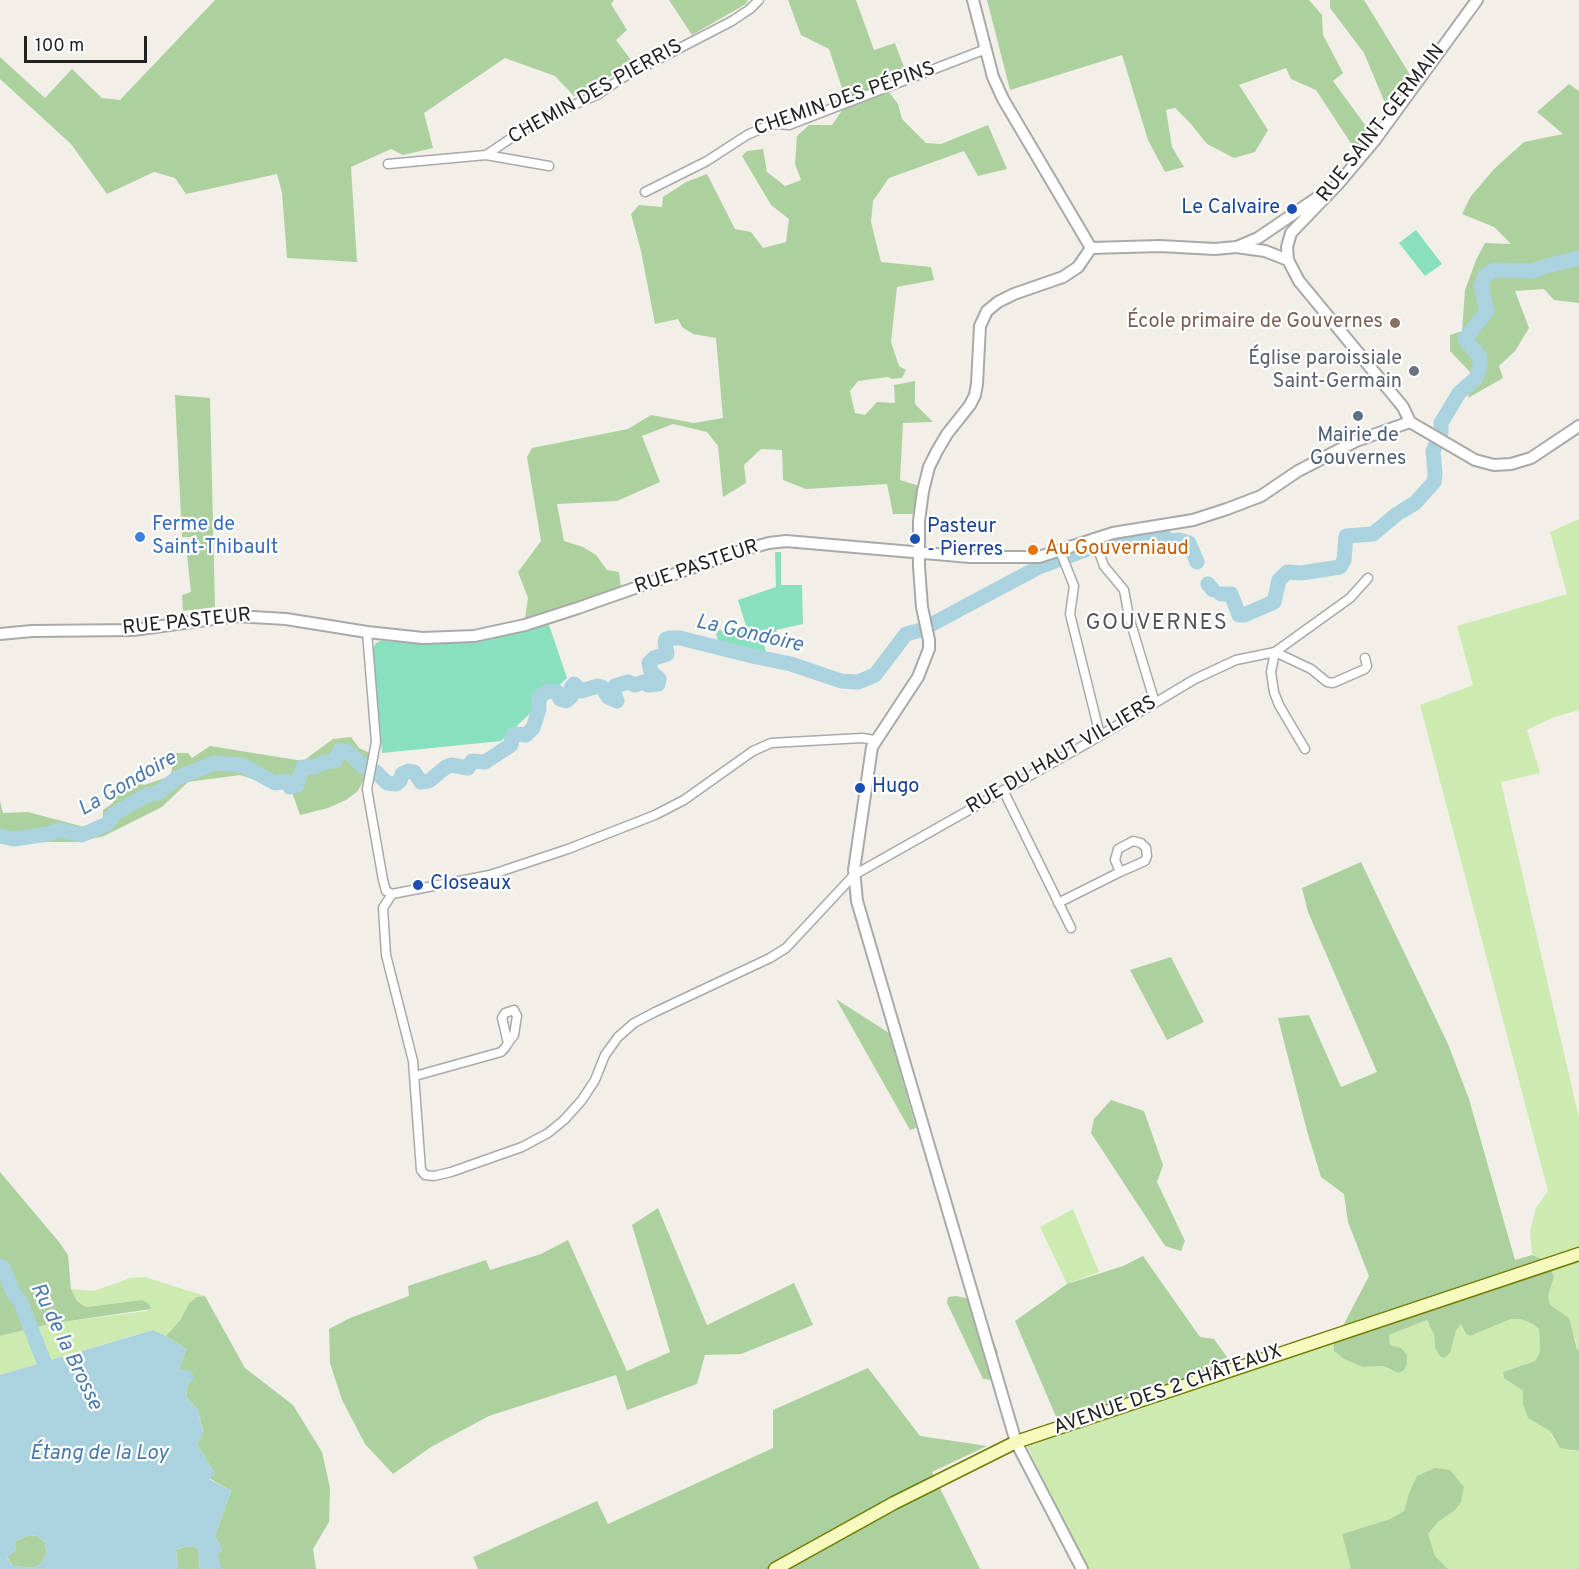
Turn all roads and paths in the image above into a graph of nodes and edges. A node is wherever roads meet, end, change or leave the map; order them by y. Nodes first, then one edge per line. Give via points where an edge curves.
1 (759, 0) edge
2 (973, 0) edge
3 (1477, 0) edge
4 (986, 49) junction
5 (486, 155) junction
6 (388, 164) dead end
7 (549, 166) dead end
8 (1334, 188) junction
9 (645, 192) dead end
10 (1236, 247) junction
11 (1091, 248) junction
12 (1288, 260) junction
13 (1410, 422) junction
14 (1579, 426) edge
15 (1096, 544) junction
16 (919, 553) junction
17 (1062, 557) junction
18 (1368, 578) dead end
19 (367, 632) junction
20 (0, 634) edge
21 (1275, 652) junction
22 (1365, 658) dead end
23 (1155, 703) junction
24 (1100, 735) junction
25 (875, 740) junction
26 (1305, 749) dead end
27 (1004, 790) junction
28 (1120, 872) dead end
29 (854, 875) junction
30 (392, 894) junction
31 (1058, 903) junction
32 (1071, 928) dead end
33 (508, 1043) dead end
34 (415, 1076) junction
35 (1579, 1254) edge
36 (1016, 1442) junction
37 (775, 1569) edge
38 (1082, 1569) edge

1 - 5 street, CHEMIN DES PIERRIS via 732,21 597,95 538,120
2 - 4 street
3 - 8 street, RUE SAINT-GERMAIN via 1375,140
4 - 9 street, CHEMIN DES PÉPINS via 789,124 765,127
4 - 11 street via 1003,99
5 - 6 street, CHEMIN DES PIERRIS
5 - 7 street
8 - 10 street via 1258,238
8 - 12 street, RUE SAINT-GERMAIN via 1291,234
10 - 11 street
10 - 12 street via 1265,251
11 - 16 street via 1078,267 1063,278 1014,294 987,311 980,326 975,395 929,467 919,521
12 - 13 street via 1299,281 1403,407
13 - 14 street via 1475,460 1502,465 1531,458
13 - 15 street, RUE PASTEUR via 1356,441 1298,471 1261,496 1193,520 1128,530
15 - 17 street, RUE PASTEUR
15 - 23 street via 1104,566 1124,590
16 - 17 street, RUE PASTEUR
16 - 19 street, RUE PASTEUR via 786,541 769,543 499,631 434,638
16 - 25 street via 929,649 910,690
17 - 24 street via 1074,587 1070,616
18 - 21 street via 1350,598
19 - 20 street, RUE PASTEUR via 286,619 235,616 133,630
19 - 30 street via 376,742 367,789 386,891
21 - 22 street via 1333,683 1365,669
21 - 23 street, RUE DU HAUT VILLIERS via 1236,660
21 - 26 street via 1271,672 1274,692
23 - 24 street, RUE DU HAUT VILLIERS
24 - 27 street, RUE DU HAUT VILLIERS
25 - 29 street
25 - 30 street via 771,744 753,751 656,815 490,875
27 - 29 street, RUE DU HAUT VILLIERS
27 - 31 street
28 - 31 street
29 - 34 street, RUE DU HAUT VILLIERS via 786,948 626,1030 605,1055 582,1100 548,1133 522,1147 451,1172 425,1175 420,1164
29 - 36 street via 857,901
30 - 34 street via 383,908 386,955
31 - 32 street
33 - 34 street via 496,1054
35 - 36 main road, AVENUE DES 2 CHÂTEAUX
36 - 37 main road, AVENUE DES 2 CHÂTEAUX
36 - 38 street

